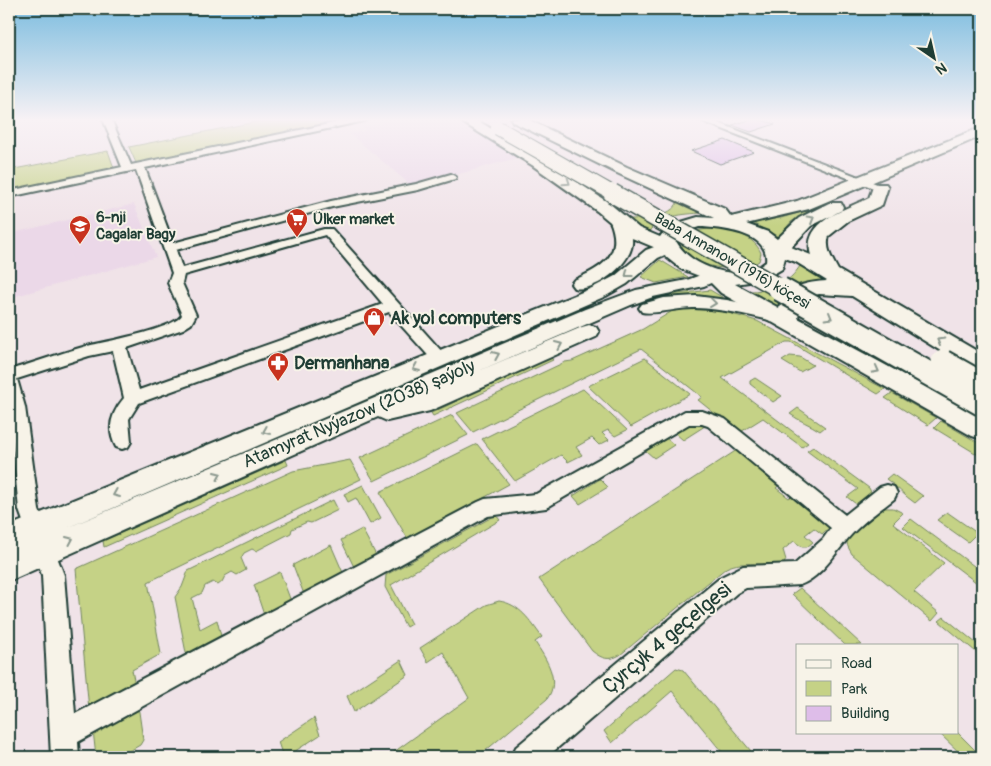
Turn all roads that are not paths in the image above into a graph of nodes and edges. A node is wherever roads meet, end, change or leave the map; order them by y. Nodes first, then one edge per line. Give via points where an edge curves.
1 (126, 155) edge
2 (195, 155) edge
3 (526, 155) edge
4 (558, 155) edge
5 (562, 155) edge
6 (589, 155) edge
7 (794, 155) edge
8 (925, 155) edge
9 (953, 155) edge
10 (133, 168) junction
11 (451, 177) dead end
12 (862, 181) junction
13 (880, 187) junction
14 (9, 194) edge
15 (676, 194) junction
16 (603, 207) junction
17 (319, 220) junction
18 (618, 221) junction
19 (727, 224) junction
20 (668, 247) junction
21 (773, 247) junction
22 (168, 248) junction
23 (178, 273) junction
24 (830, 274) junction
25 (714, 275) junction
26 (856, 291) junction
27 (392, 306) junction
28 (782, 319) junction
29 (119, 345) junction
30 (439, 358) junction
31 (982, 365) edge
32 (9, 378) edge
33 (982, 384) edge
34 (133, 399) junction
35 (982, 404) edge
36 (349, 418) junction
37 (982, 429) edge
38 (122, 442) dead end
39 (887, 493) dead end
40 (846, 527) junction
41 (36, 528) junction
42 (9, 539) edge
43 (44, 551) junction
44 (9, 566) edge
45 (64, 746) edge
46 (526, 757) edge

1 - 10 street
2 - 10 street
3 -> 16 main road
4 -> 35 main road, Baba Annanow (1916) köçesi, bridge
5 - 33 main road, Baba Annanow (1916) köçesi, bridge
6 - 15 main road
7 - 12 street
8 - 12 main road
9 - 13 main road
10 - 14 street
10 - 22 street
11 - 17 street via 400,189
12 - 13 street
12 - 15 main road via 766,204 734,204
12 - 19 main road via 804,205
21 -> 13 main road via 787,242 801,226 816,216
13 - 24 main road via 876,201 821,232 819,248
15 - 16 main road via 658,212 633,215
15 - 19 main road via 718,213
16 - 18 main road
17 - 22 street
17 - 23 street
17 - 27 street
18 - 20 main road via 640,236
18 - 30 main road via 626,240 622,252 610,267 590,280 515,311
19 - 20 main road via 707,222 682,226 668,237
19 - 21 main road via 764,238
20 - 25 main road via 683,263
20 -> 30 main road, Atamyrat Nyýazow (2038) şaýoly via 652,254 621,280 599,292
21 - 24 main road via 804,258
21 - 25 main road via 777,261 766,272 743,278
22 - 23 street
23 - 29 street via 175,283 189,316 186,321
24 - 26 main road
25 - 28 main road via 728,289
36 -> 25 main road, Atamyrat Nyýazow (2038) şaýoly via 592,313 643,294 702,283
26 - 28 main road via 804,290 791,300 788,313
31 -> 26 main road
27 - 30 street
27 - 34 street
36 -> 28 main road via 422,405 659,304 709,303
28 -> 37 main road
29 - 32 street via 87,351
29 - 34 street
30 -> 41 main road, Atamyrat Nyýazow (2038) şaýoly
32 - 41 street via 17,407 29,510
34 - 38 street via 120,414
43 -> 36 main road, Atamyrat Nyýazow (2038) şaýoly
39 - 40 street, Çyrçyk 4 geçelgesi
40 - 45 street via 718,424 698,416 685,418 540,502 485,508
40 - 46 street, Çyrçyk 4 geçelgesi via 800,574 743,576 729,585
41 - 42 main road, Atamyrat Nyýazow (2038) şaýoly
41 - 43 street
43 - 44 main road, Atamyrat Nyýazow (2038) şaýoly
43 - 45 street via 53,575

